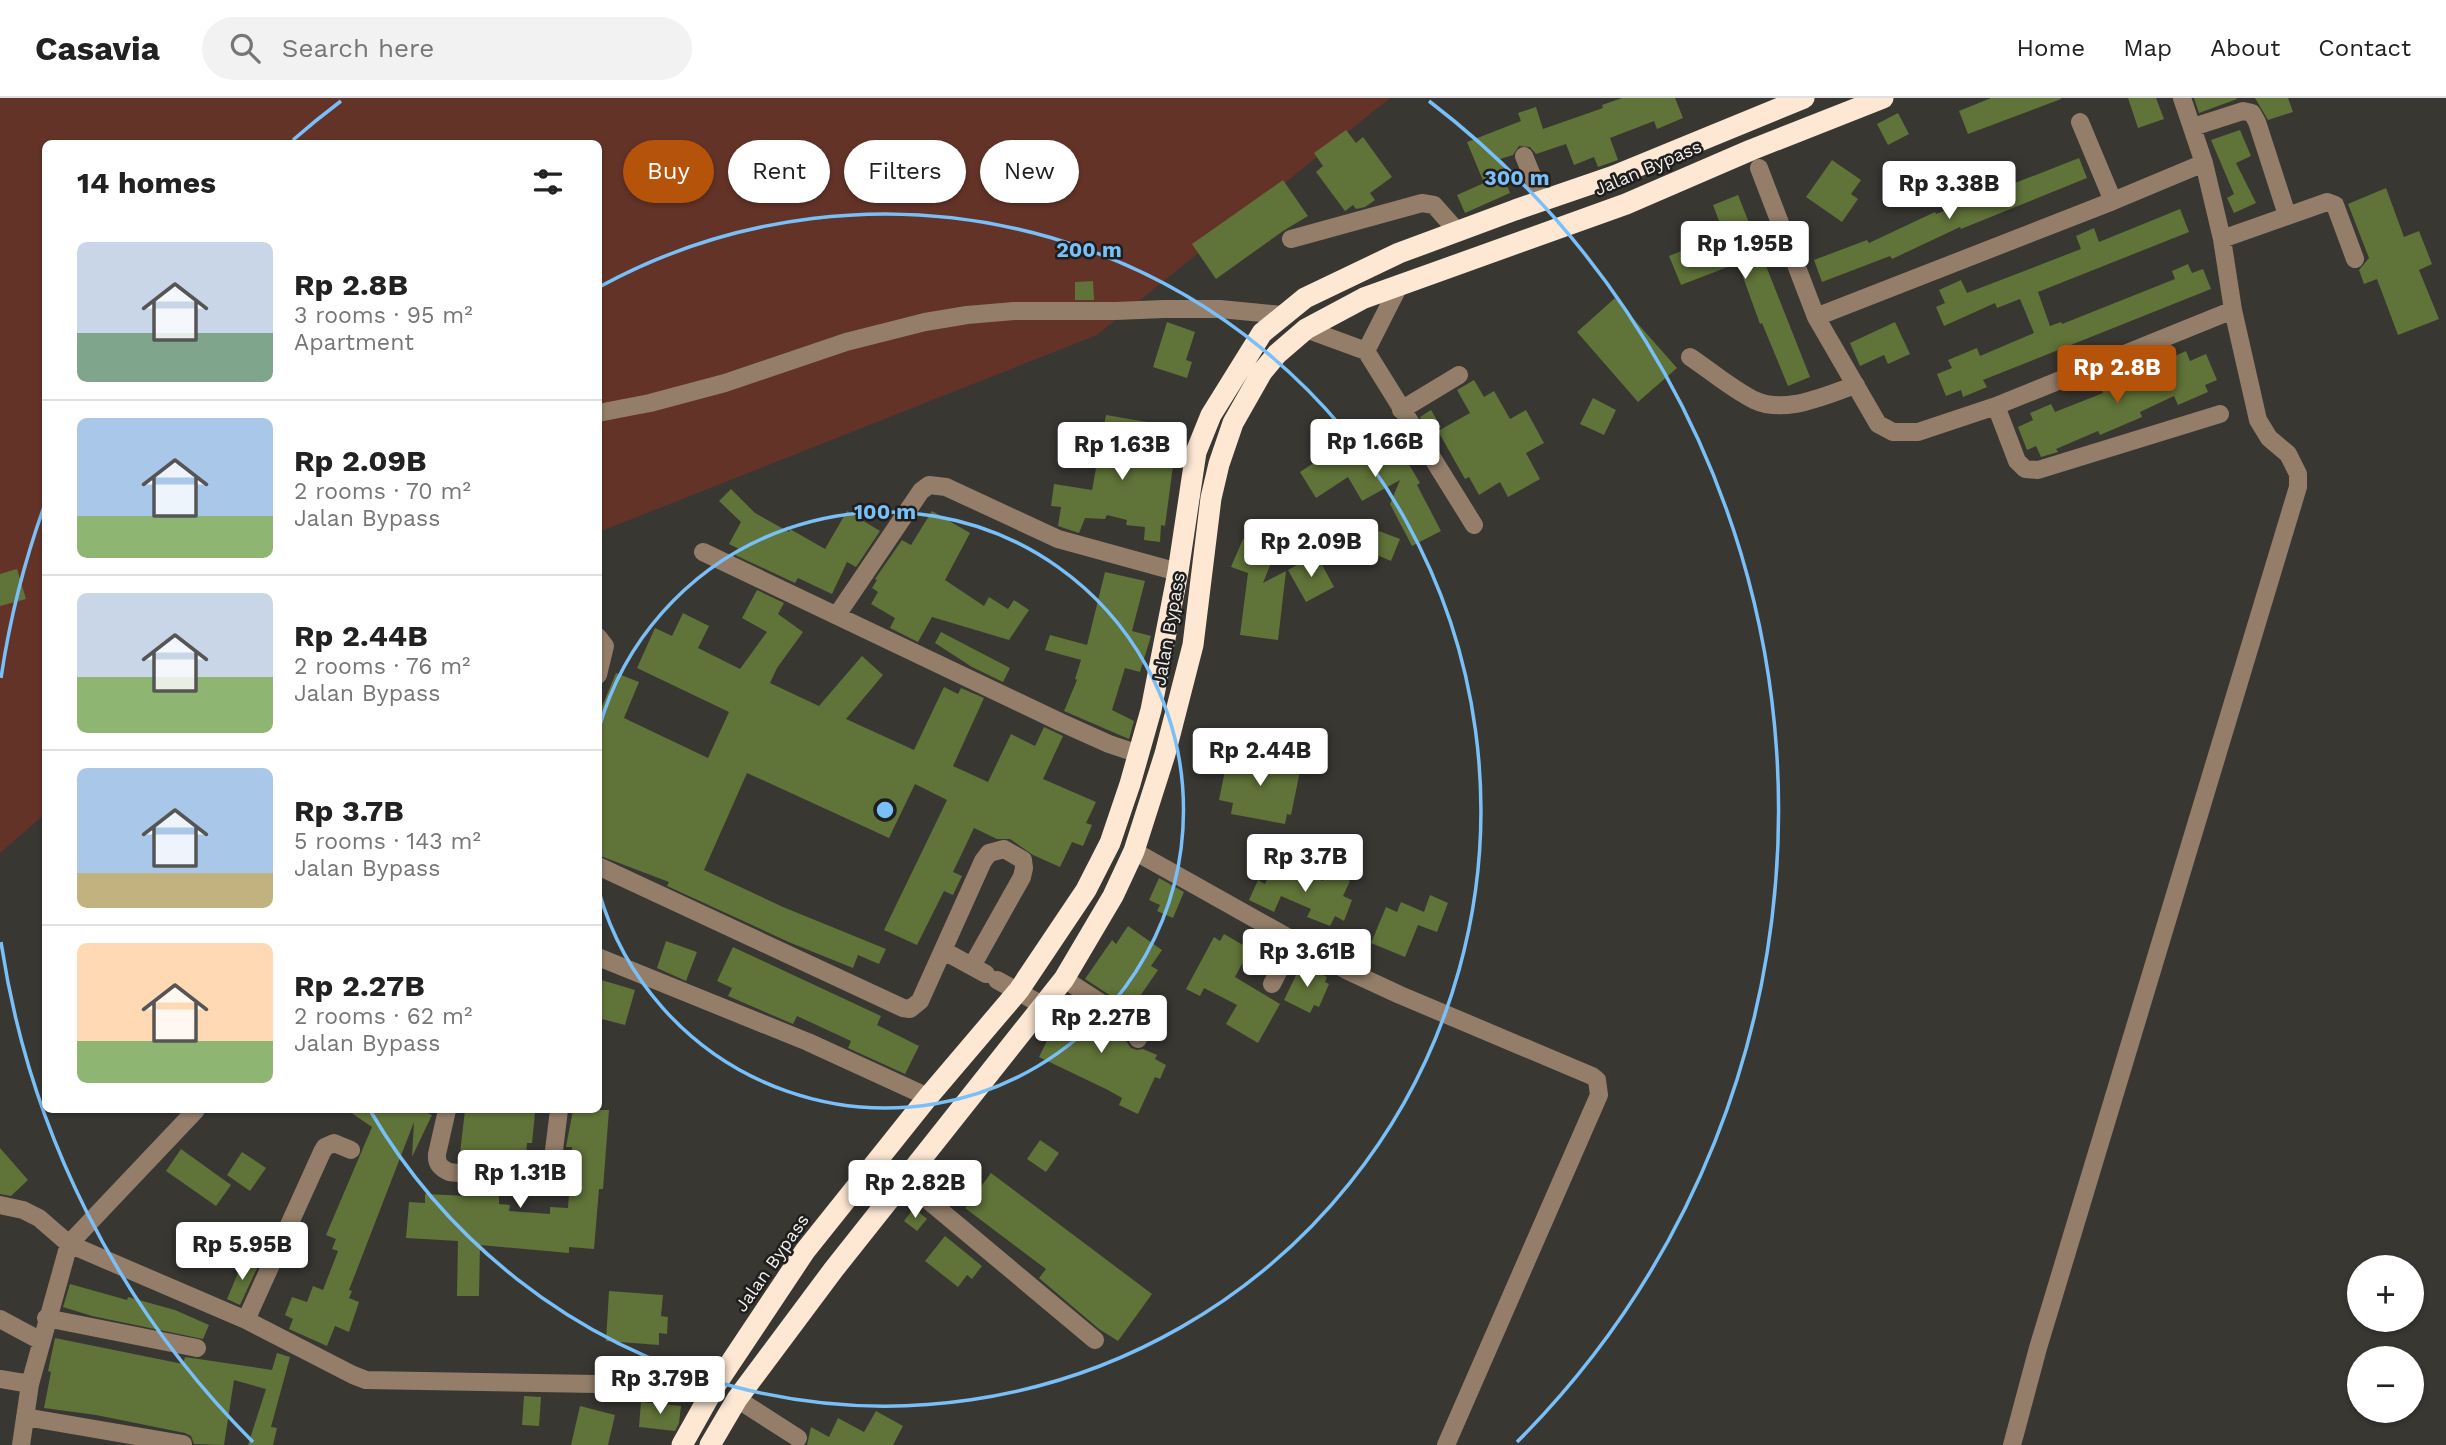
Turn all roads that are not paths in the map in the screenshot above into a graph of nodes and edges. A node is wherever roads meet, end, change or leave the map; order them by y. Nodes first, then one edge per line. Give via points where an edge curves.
1 (1804, 98) edge
2 (1883, 98) edge
3 (2182, 98) edge
4 (2080, 122) dead end
5 (2193, 127) junction
6 (1524, 156) dead end
7 (1755, 159) junction
8 (2204, 163) junction
9 (1615, 176) junction
10 (1542, 200) junction
11 (2113, 201) junction
12 (1626, 204) junction
13 (2287, 215) junction
14 (1457, 231) junction
15 (1291, 239) dead end
16 (2222, 239) junction
17 (2355, 259) dead end
18 (1400, 284) junction
19 (2233, 310) junction
20 (1282, 314) junction
21 (1816, 317) junction
22 (1306, 329) junction
23 (1366, 351) junction
24 (1690, 357) dead end
25 (1459, 375) dead end
26 (1856, 385) junction
27 (1996, 406) junction
28 (1401, 410) junction
29 (602, 412) edge
30 (2220, 414) dead end
31 (1474, 525) dead end
32 (703, 552) dead end
33 (1178, 572) junction
34 (837, 615) junction
35 (602, 642) edge
36 (602, 658) edge
37 (1139, 754) junction
38 (1134, 851) junction
39 (602, 868) edge
40 (1294, 941) junction
41 (944, 951) junction
42 (602, 959) edge
43 (985, 973) junction
44 (1064, 979) junction
45 (1272, 984) dead end
46 (1019, 990) junction
47 (1044, 1006) junction
48 (1138, 1039) dead end
49 (928, 1097) junction
50 (193, 1113) edge
51 (446, 1113) edge
52 (559, 1113) edge
53 (351, 1150) dead end
54 (905, 1181) junction
55 (0, 1205) edge
56 (69, 1244) junction
57 (46, 1318) junction
58 (0, 1319) edge
59 (246, 1320) junction
60 (1095, 1340) dead end
61 (41, 1341) junction
62 (197, 1348) dead end
63 (0, 1379) edge
64 (30, 1384) junction
65 (715, 1386) junction
66 (737, 1399) junction
67 (25, 1417) junction
68 (798, 1438) dead end
69 (183, 1444) edge
70 (21, 1445) edge
71 (682, 1445) edge
72 (710, 1445) edge
73 (1446, 1445) edge
74 (2012, 1445) edge

1 - 9 highway, Jalan Bypass
2 - 7 highway, Jalan Bypass
3 - 5 street
4 - 11 street
5 - 8 street
5 - 13 street via 2243,111 2252,113
6 - 10 street
7 - 12 highway, Jalan Bypass
7 - 21 street
8 - 11 street
8 - 16 street
9 - 10 highway, Jalan Bypass
9 - 12 highway
10 - 14 highway, Jalan Bypass
11 - 21 street
12 - 18 highway, Jalan Bypass
13 - 16 street
13 - 17 street via 2319,203 2335,205
14 - 15 street via 1434,205 1422,203
14 - 20 highway, Jalan Bypass via 1341,279
16 - 19 street
18 - 22 highway, Jalan Bypass
18 - 23 street
19 - 27 street
19 - 74 street via 2258,420 2269,438 2288,454 2298,474 2298,487
20 - 29 street via 1164,309 967,315 846,342 725,383
20 - 33 highway, Jalan Bypass via 1246,356 1211,415 1196,452
21 - 26 street
22 - 23 street
22 - 38 highway, Jalan Bypass via 1262,372 1233,423 1219,464 1193,645
23 - 28 street
24 - 26 street via 1756,401 1783,405 1808,401
25 - 28 street
26 - 27 street via 1878,424 1893,432 1918,432
27 - 30 street via 2017,461 2025,469 2038,470
28 - 31 street
32 - 34 street
33 - 34 street via 1059,539 946,487 929,485
33 - 37 highway, Jalan Bypass
34 - 37 street via 1060,722
35 - 36 street
37 - 46 highway, Jalan Bypass via 1110,843 1086,890
38 - 40 street
38 - 44 highway, Jalan Bypass
39 - 41 street via 903,1008 910,1009 920,1001
40 - 45 street
40 - 73 street via 1400,995 1592,1076 1599,1087
41 - 43 street
41 - 43 street via 983,861 989,853 1004,849 1023,860 1024,867
42 - 49 street via 808,1042
43 - 46 street
44 - 47 highway, Jalan Bypass
44 - 48 street via 1123,1017
46 - 47 street
46 - 49 highway, Jalan Bypass
47 - 54 highway, Jalan Bypass
49 - 65 highway, Jalan Bypass via 806,1251
50 - 56 street
51 - 52 street via 436,1160 440,1168 541,1182 551,1174
53 - 59 street via 334,1143 325,1147
54 - 60 street
54 - 66 highway, Jalan Bypass
55 - 56 street via 39,1219
56 - 57 street
56 - 59 street
57 - 61 street
57 - 62 street
58 - 61 street
59 - 65 street via 366,1380
61 - 64 street
63 - 64 street
64 - 67 street
65 - 71 highway, Jalan Bypass
66 - 68 street
66 - 72 highway, Jalan Bypass
67 - 69 street
67 - 70 street

